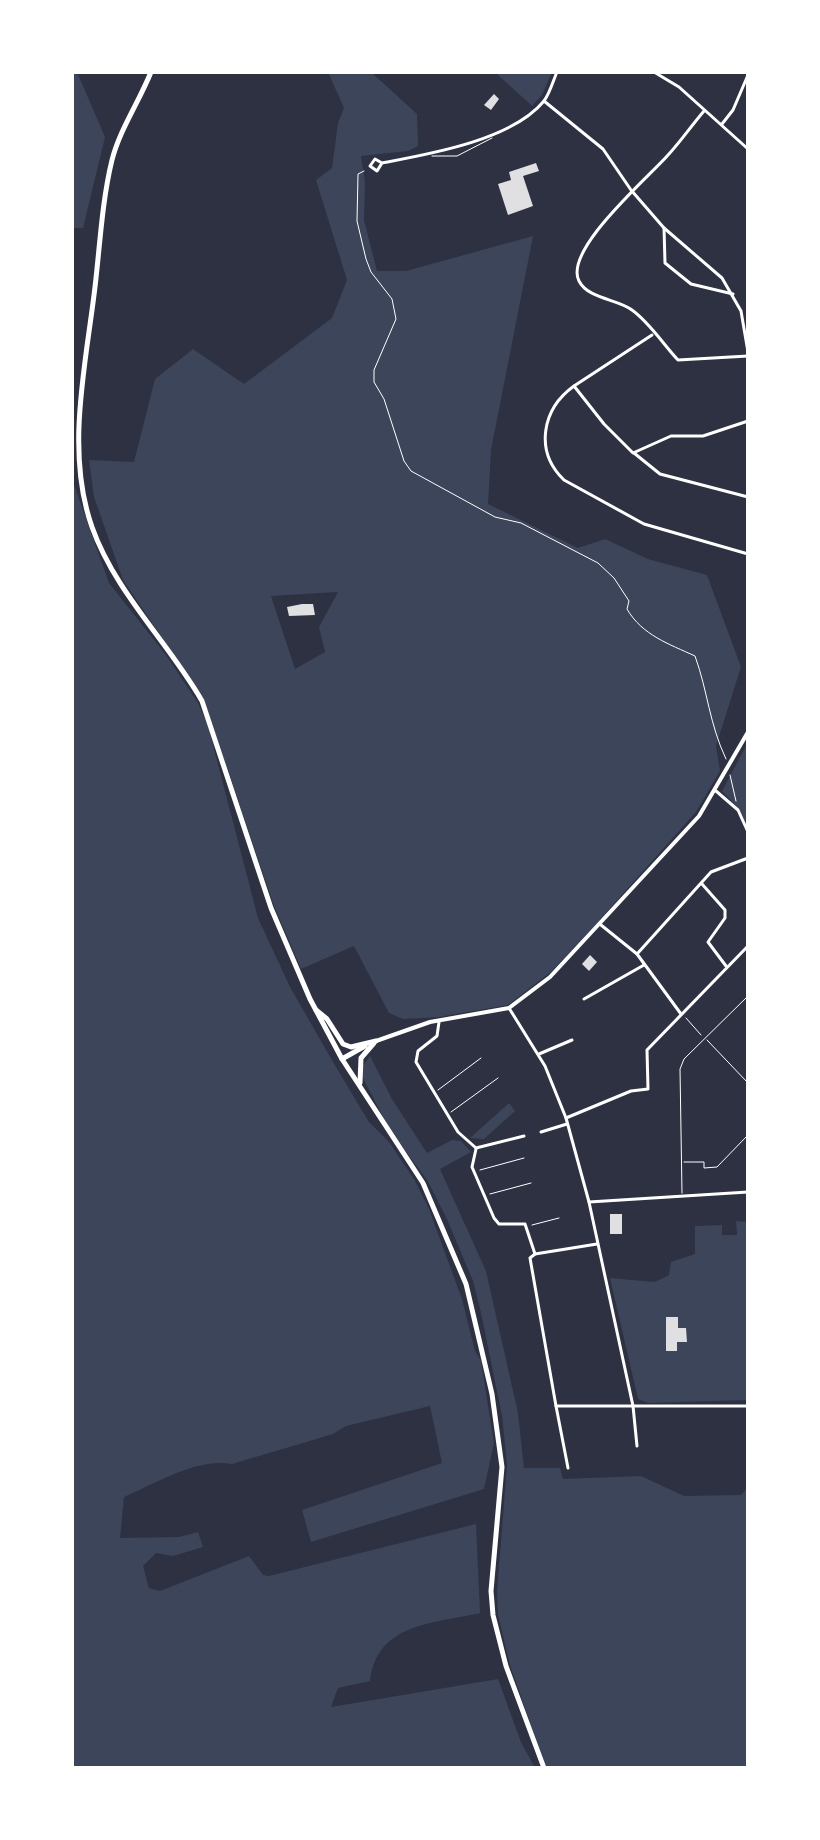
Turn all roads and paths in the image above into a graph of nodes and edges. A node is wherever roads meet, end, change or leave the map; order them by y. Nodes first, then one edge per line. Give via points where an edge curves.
1 (151, 72) edge
2 (557, 72) edge
3 (654, 72) edge
4 (667, 72) edge
5 (748, 75) edge
6 (663, 77) junction
7 (745, 91) edge
8 (544, 101) junction
9 (704, 111) junction
10 (721, 125) junction
11 (493, 134) junction
12 (748, 149) edge
13 (430, 154) junction
14 (382, 163) junction
15 (370, 168) junction
16 (631, 190) junction
17 (664, 228) junction
18 (733, 294) junction
19 (654, 334) junction
20 (748, 354) edge
21 (574, 386) junction
22 (748, 421) edge
23 (633, 453) junction
24 (748, 497) edge
25 (748, 554) edge
26 (748, 732) edge
27 (728, 765) junction
28 (716, 791) junction
29 (738, 810) junction
30 (748, 832) edge
31 (748, 858) edge
32 (702, 884) junction
33 (601, 925) junction
34 (748, 946) edge
35 (637, 954) junction
36 (644, 965) junction
37 (726, 966) junction
38 (748, 996) edge
39 (584, 999) dead end
40 (742, 1002) junction
41 (748, 1002) edge
42 (314, 1008) junction
43 (509, 1008) junction
44 (681, 1014) junction
45 (440, 1019) junction
46 (705, 1038) junction
47 (572, 1040) dead end
48 (376, 1041) junction
49 (539, 1054) junction
50 (481, 1058) dead end
51 (342, 1059) junction
52 (498, 1078) dead end
53 (748, 1083) edge
54 (360, 1088) junction
55 (433, 1094) junction
56 (447, 1115) junction
57 (566, 1118) junction
58 (567, 1124) junction
59 (541, 1132) dead end
60 (748, 1135) edge
61 (524, 1136) dead end
62 (476, 1148) junction
63 (524, 1158) dead end
64 (681, 1162) junction
65 (474, 1172) junction
66 (531, 1183) dead end
67 (748, 1192) edge
68 (484, 1196) junction
69 (682, 1196) junction
70 (589, 1202) junction
71 (559, 1218) dead end
72 (526, 1227) junction
73 (597, 1244) junction
74 (535, 1254) junction
75 (556, 1406) junction
76 (633, 1406) junction
77 (748, 1406) edge
78 (637, 1446) dead end
79 (568, 1468) dead end
80 (544, 1768) edge

1 - 42 main road via 119,136 106,191 80,416 85,499 106,558 185,672 213,725 271,908
2 - 8 street
3 - 6 street
4 - 6 street
5 - 7 street
6 - 9 street
7 - 10 street
8 - 11 street via 519,123
8 - 16 street via 603,149
9 - 10 street
9 - 16 street via 668,156
10 - 12 street
11 - 13 street
11 - 13 lane via 492,140 457,156
13 - 14 street
14 - 15 street via 379,170
14 - 15 street via 372,160
15 - 27 path via 358,174 357,221 371,272 392,299 396,319 374,382 404,461 411,471 495,517 521,523 598,563 614,578 629,601 633,620 695,656 710,725
16 - 17 street
16 - 19 street via 583,251 578,280 586,289 631,308
17 - 18 street via 700,255
17 - 18 street via 665,263 691,284
18 - 20 street
19 - 20 street via 678,360
19 - 21 street
21 - 23 street
21 - 25 street via 552,408 544,432 554,471 644,524
22 - 23 street via 703,436 671,436
23 - 24 street via 660,474
26 - 27 street
27 - 28 street
27 - 29 path
28 - 29 street
28 - 33 street
29 - 30 street
31 - 32 street via 718,868
32 - 35 street
32 - 37 street via 725,910 708,942
33 - 35 street
33 - 43 street via 550,977
34 - 37 street
35 - 36 street
36 - 39 street
36 - 44 street
37 - 44 street
38 - 40 lane
40 - 41 lane
40 - 46 lane
42 - 48 main road via 343,1044
42 - 51 main road
43 - 45 street
43 - 49 street
44 - 46 path
44 - 57 street via 647,1050 648,1089
45 - 48 street
45 - 55 street via 437,1036 415,1056
46 - 53 lane
46 - 64 lane via 680,1069
47 - 49 street
48 - 51 main road
48 - 54 main road via 361,1058
49 - 57 street
50 - 55 path
51 - 54 main road
52 - 56 path
54 - 80 main road via 423,1183 475,1316 502,1467 493,1615
55 - 56 street
56 - 62 street
57 - 58 street
58 - 59 street
58 - 70 street
60 - 64 lane via 717,1167
61 - 62 street
62 - 65 street
63 - 65 path
64 - 69 lane
65 - 68 street
66 - 68 path
67 - 69 street
68 - 72 street via 499,1224 522,1222
69 - 70 street
70 - 73 street
71 - 72 path
72 - 74 street
73 - 74 street
73 - 76 street
74 - 75 street via 530,1258 538,1321
75 - 76 street
75 - 79 street
76 - 77 street
76 - 78 street

